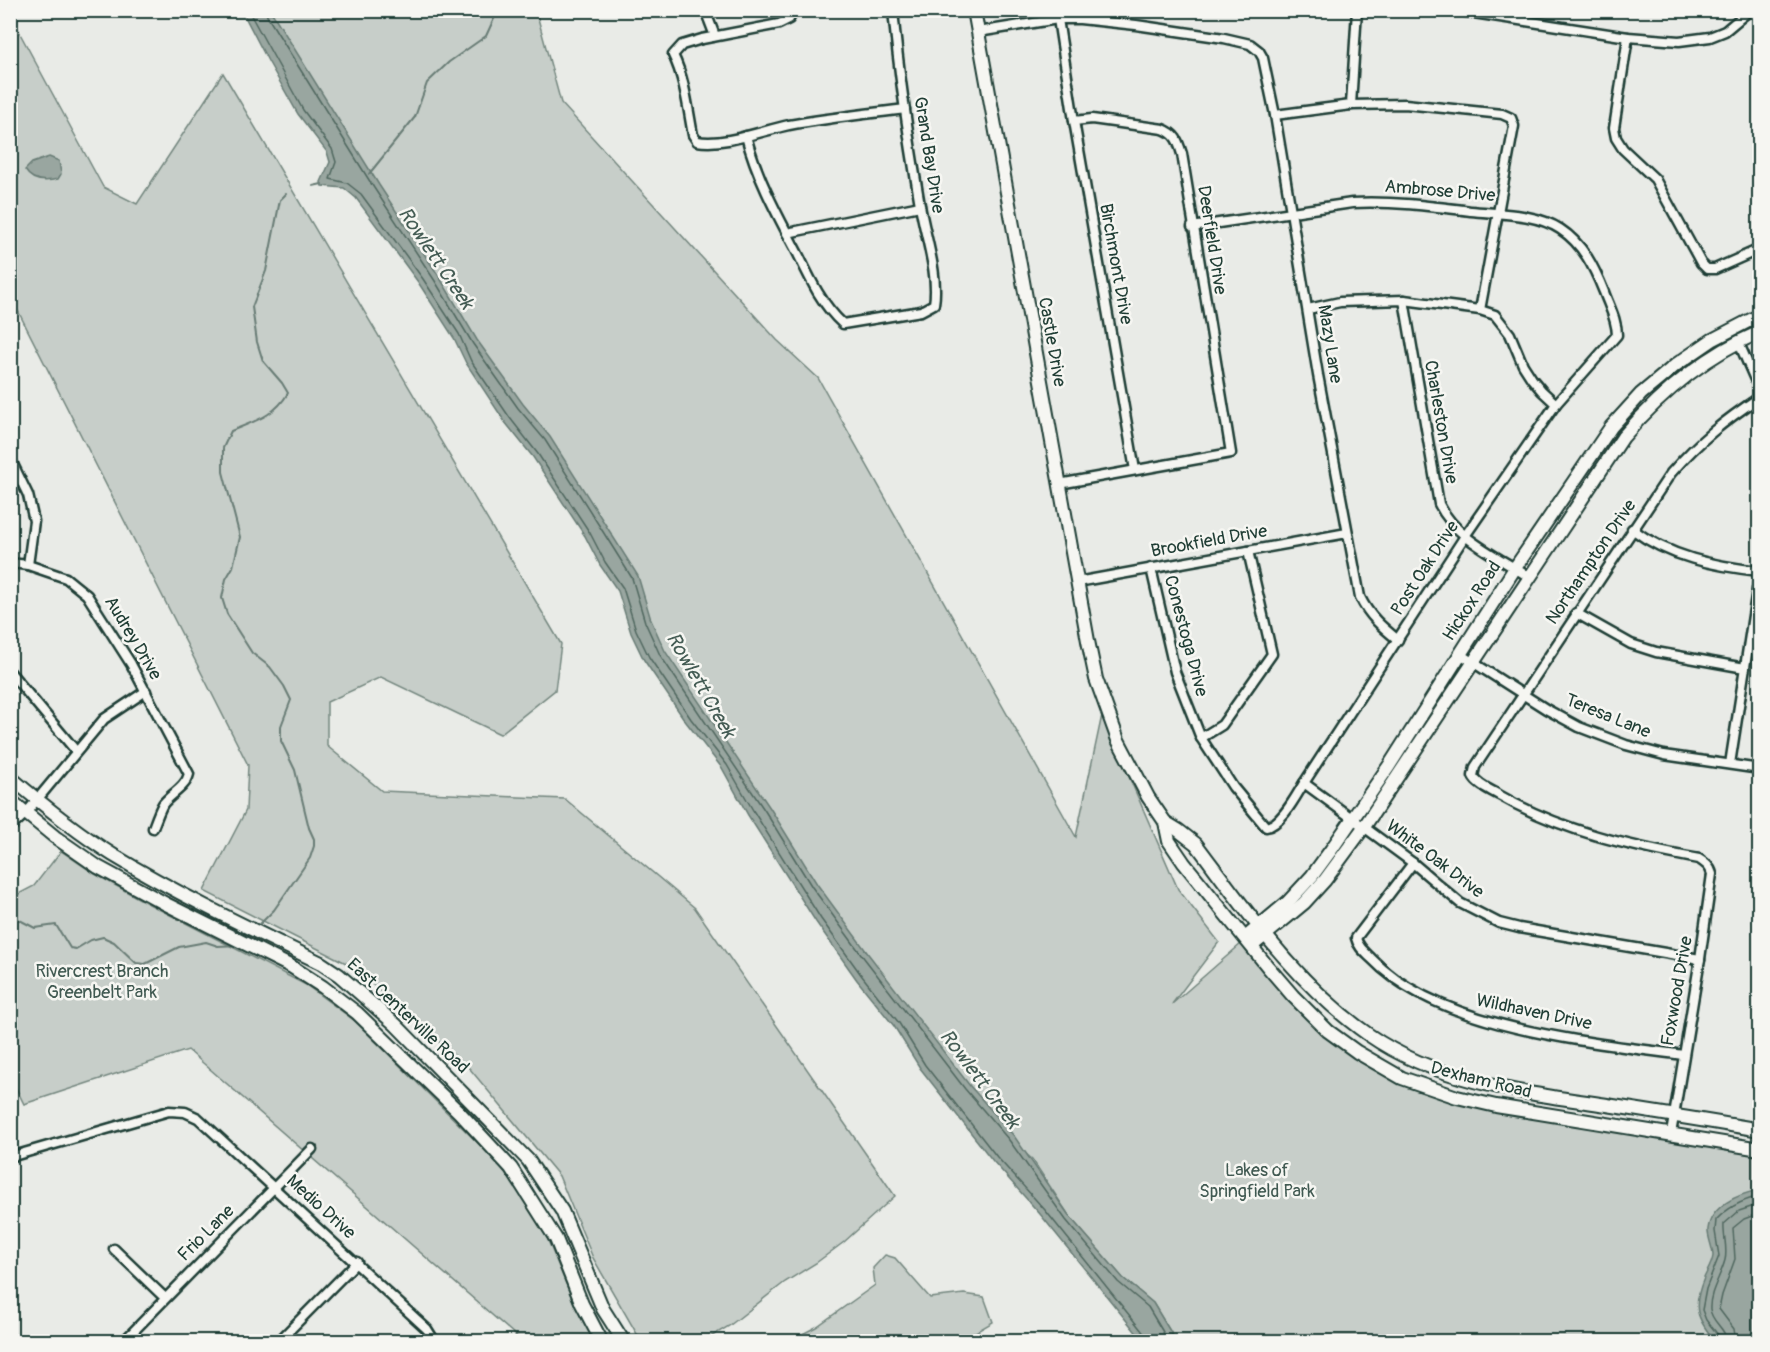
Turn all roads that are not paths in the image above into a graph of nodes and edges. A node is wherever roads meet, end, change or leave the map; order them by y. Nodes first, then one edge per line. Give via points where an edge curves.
1 (705, 10) edge
2 (794, 10) edge
3 (893, 10) edge
4 (974, 10) edge
5 (1357, 10) edge
6 (1454, 10) edge
7 (1750, 10) edge
8 (1058, 19) junction
9 (978, 32) junction
10 (715, 36) junction
11 (1628, 37) junction
12 (1351, 105) junction
13 (904, 109) junction
14 (1275, 115) junction
15 (1074, 121) junction
16 (746, 136) junction
17 (920, 207) junction
18 (1291, 212) junction
19 (1499, 213) junction
20 (1192, 227) junction
21 (787, 233) junction
22 (1760, 249) edge
23 (1404, 300) junction
24 (1308, 309) junction
25 (1480, 310) junction
26 (1760, 315) edge
27 (1760, 332) edge
28 (1617, 335) joint
29 (1738, 341) junction
30 (1760, 391) edge
31 (1760, 397) edge
32 (1556, 404) junction
33 (10, 458) edge
34 (1135, 470) junction
35 (1059, 484) junction
36 (1632, 529) junction
37 (1347, 532) junction
38 (1465, 536) junction
39 (1248, 551) junction
40 (10, 563) edge
41 (28, 565) junction
42 (1151, 568) junction
43 (1515, 568) junction
44 (1759, 570) edge
45 (1529, 577) junction
46 (1077, 582) junction
47 (1576, 613) junction
48 (1398, 640) junction
49 (1460, 654) junction
50 (1472, 663) junction
51 (1745, 668) junction
52 (10, 672) edge
53 (1096, 679) joint
54 (146, 691) junction
55 (1523, 693) junction
56 (1201, 738) junction
57 (76, 751) junction
58 (1730, 764) junction
59 (1760, 769) edge
60 (10, 777) edge
61 (1304, 783) junction
62 (10, 800) edge
63 (38, 800) junction
64 (26, 813) junction
65 (1352, 819) junction
66 (1165, 822) junction
67 (1272, 826) joint
68 (1364, 827) junction
69 (10, 828) edge
70 (153, 828) dead end
71 (1699, 859) joint
72 (1413, 863) junction
73 (1262, 932) junction
74 (1249, 942) junction
75 (1700, 959) junction
76 (1683, 1055) junction
77 (1674, 1115) junction
78 (1760, 1130) edge
79 (1671, 1134) junction
80 (312, 1149) dead end
81 (1760, 1149) edge
82 (10, 1157) edge
83 (274, 1187) junction
84 (114, 1249) dead end
85 (357, 1262) junction
86 (165, 1298) junction
87 (123, 1341) edge
88 (278, 1341) edge
89 (431, 1341) edge
90 (602, 1341) edge
91 (624, 1341) edge

1 - 10 street
2 - 10 street via 789,19 779,24
3 - 13 street, Grand Bay Drive
4 - 9 street, Castle Drive
5 - 12 street
6 - 11 street
7 - 11 street via 1725,31 1710,37 1678,41
8 - 9 street
8 - 14 street, Mazy Lane via 1136,25 1250,44 1263,58
8 - 15 street, Birchmont Drive
9 - 35 street, Castle Drive
10 - 16 street via 682,45 673,55 693,135 697,141 706,143
11 - 22 street via 1614,128 1616,138 1655,179 1707,268 1714,270
12 - 14 street
12 - 19 street via 1404,104 1511,118 1514,126
13 - 16 street via 791,125
13 - 17 street, Grand Bay Drive
14 - 18 street, Mazy Lane
15 - 20 street, Deerfield Drive via 1092,119 1173,133 1182,154
15 - 34 street, Birchmont Drive
16 - 21 street via 753,162
17 - 21 street
17 - 21 street, Grand Bay Drive via 935,284 934,304 921,311 843,324 818,292
18 - 19 street, Ambrose Drive via 1379,202
18 - 20 street, Ambrose Drive
18 - 24 street, Mazy Lane
19 - 25 street
19 - 28 street, Ambrose Drive via 1537,219 1559,228 1577,243 1593,267 1617,325
20 - 34 street, Deerfield Drive via 1231,453
23 - 24 street
23 - 25 street
23 - 38 street, Charleston Drive via 1436,492 1444,515
24 - 37 street, Mazy Lane
25 - 32 street via 1495,315 1503,324 1532,379
26 - 43 street, Hickox Road via 1712,340 1641,394 1611,427
27 - 29 street, Hickox Road
28 - 32 street, Post Oak Drive
29 - 30 street
29 - 45 street, Hickox Road via 1691,372 1623,437
31 - 36 street, Northampton Drive via 1716,427 1692,450
32 - 38 street, Post Oak Drive
33 - 41 street via 34,521
34 - 35 street
35 - 46 street, Castle Drive
36 - 44 street via 1670,553 1726,567
36 - 47 street, Northampton Drive
37 - 39 street, Brookfield Drive
37 - 48 street, Mazy Lane via 1365,609
38 - 43 street, Charleston Drive
38 - 48 street, Post Oak Drive
39 - 42 street, Brookfield Drive
39 - 56 street via 1272,654 1222,725
40 - 41 street, Audrey Drive
41 - 54 street, Audrey Drive via 66,578 87,595
42 - 46 street, Brookfield Drive
42 - 56 street, Conestoga Drive via 1174,672
43 - 45 street, Charleston Drive
43 - 49 street, Hickox Road
44 - 51 street
45 - 50 street, Hickox Road
46 - 53 street, Castle Drive
47 - 51 street via 1631,644
47 - 55 street, Northampton Drive
48 - 61 street, Post Oak Drive
49 - 50 street, Teresa Lane
49 - 65 street, Hickox Road
50 - 55 street, Teresa Lane
50 - 68 street, Hickox Road
51 - 58 street
52 - 57 street
53 - 66 street, Dexham Road via 1118,740
54 - 57 street via 104,719
54 - 70 street, Audrey Drive via 189,774 188,781 162,806
55 - 58 street, Teresa Lane via 1579,727 1626,745 1664,755
55 - 71 street, Northampton Drive via 1475,767 1473,776 1480,783 1513,803 1562,824 1623,844
56 - 67 street, Conestoga Drive via 1255,816 1266,827
57 - 63 street
58 - 59 street, Teresa Lane
60 - 63 street, East Centerville Road
61 - 65 street, White Oak Drive
61 - 67 street, Post Oak Drive
62 - 64 street, East Centerville Road
63 - 64 street
63 - 91 street, East Centerville Road via 113,855 339,975 395,1024 528,1160 562,1211 603,1309
64 - 69 street
64 - 90 street, East Centerville Road via 98,867 292,968 357,1013 511,1168 556,1239 582,1304
65 - 68 street, White Oak Drive
65 - 73 street, Hickox Road via 1312,876
66 - 73 street, Dexham Road via 1196,844
66 - 74 street, Dexham Road via 1169,841 1184,863
68 - 72 street, White Oak Drive
68 - 73 street, Hickox Road via 1304,903
71 - 75 street, Foxwood Drive via 1712,874
72 - 75 street, White Oak Drive via 1460,903 1499,923
72 - 76 street, Wildhaven Drive via 1356,938 1385,973 1423,997 1468,1015 1519,1028
73 - 74 street, Hickox Road
73 - 77 street, Dexham Road via 1285,961 1346,1018 1392,1049 1436,1069 1494,1086
74 - 79 street, Dexham Road via 1328,1031 1402,1078 1496,1106
75 - 76 street, Foxwood Drive
76 - 77 street, Foxwood Drive
77 - 78 street, Dexham Road
77 - 79 street, Foxwood Drive
79 - 81 street, Dexham Road
80 - 83 street, Frio Lane
82 - 83 street, Medio Drive via 169,1111 185,1112 198,1118
83 - 85 street, Medio Drive
83 - 86 street, Frio Lane
84 - 86 street
85 - 88 street
85 - 89 street, Medio Drive via 427,1329
86 - 87 street, Frio Lane

